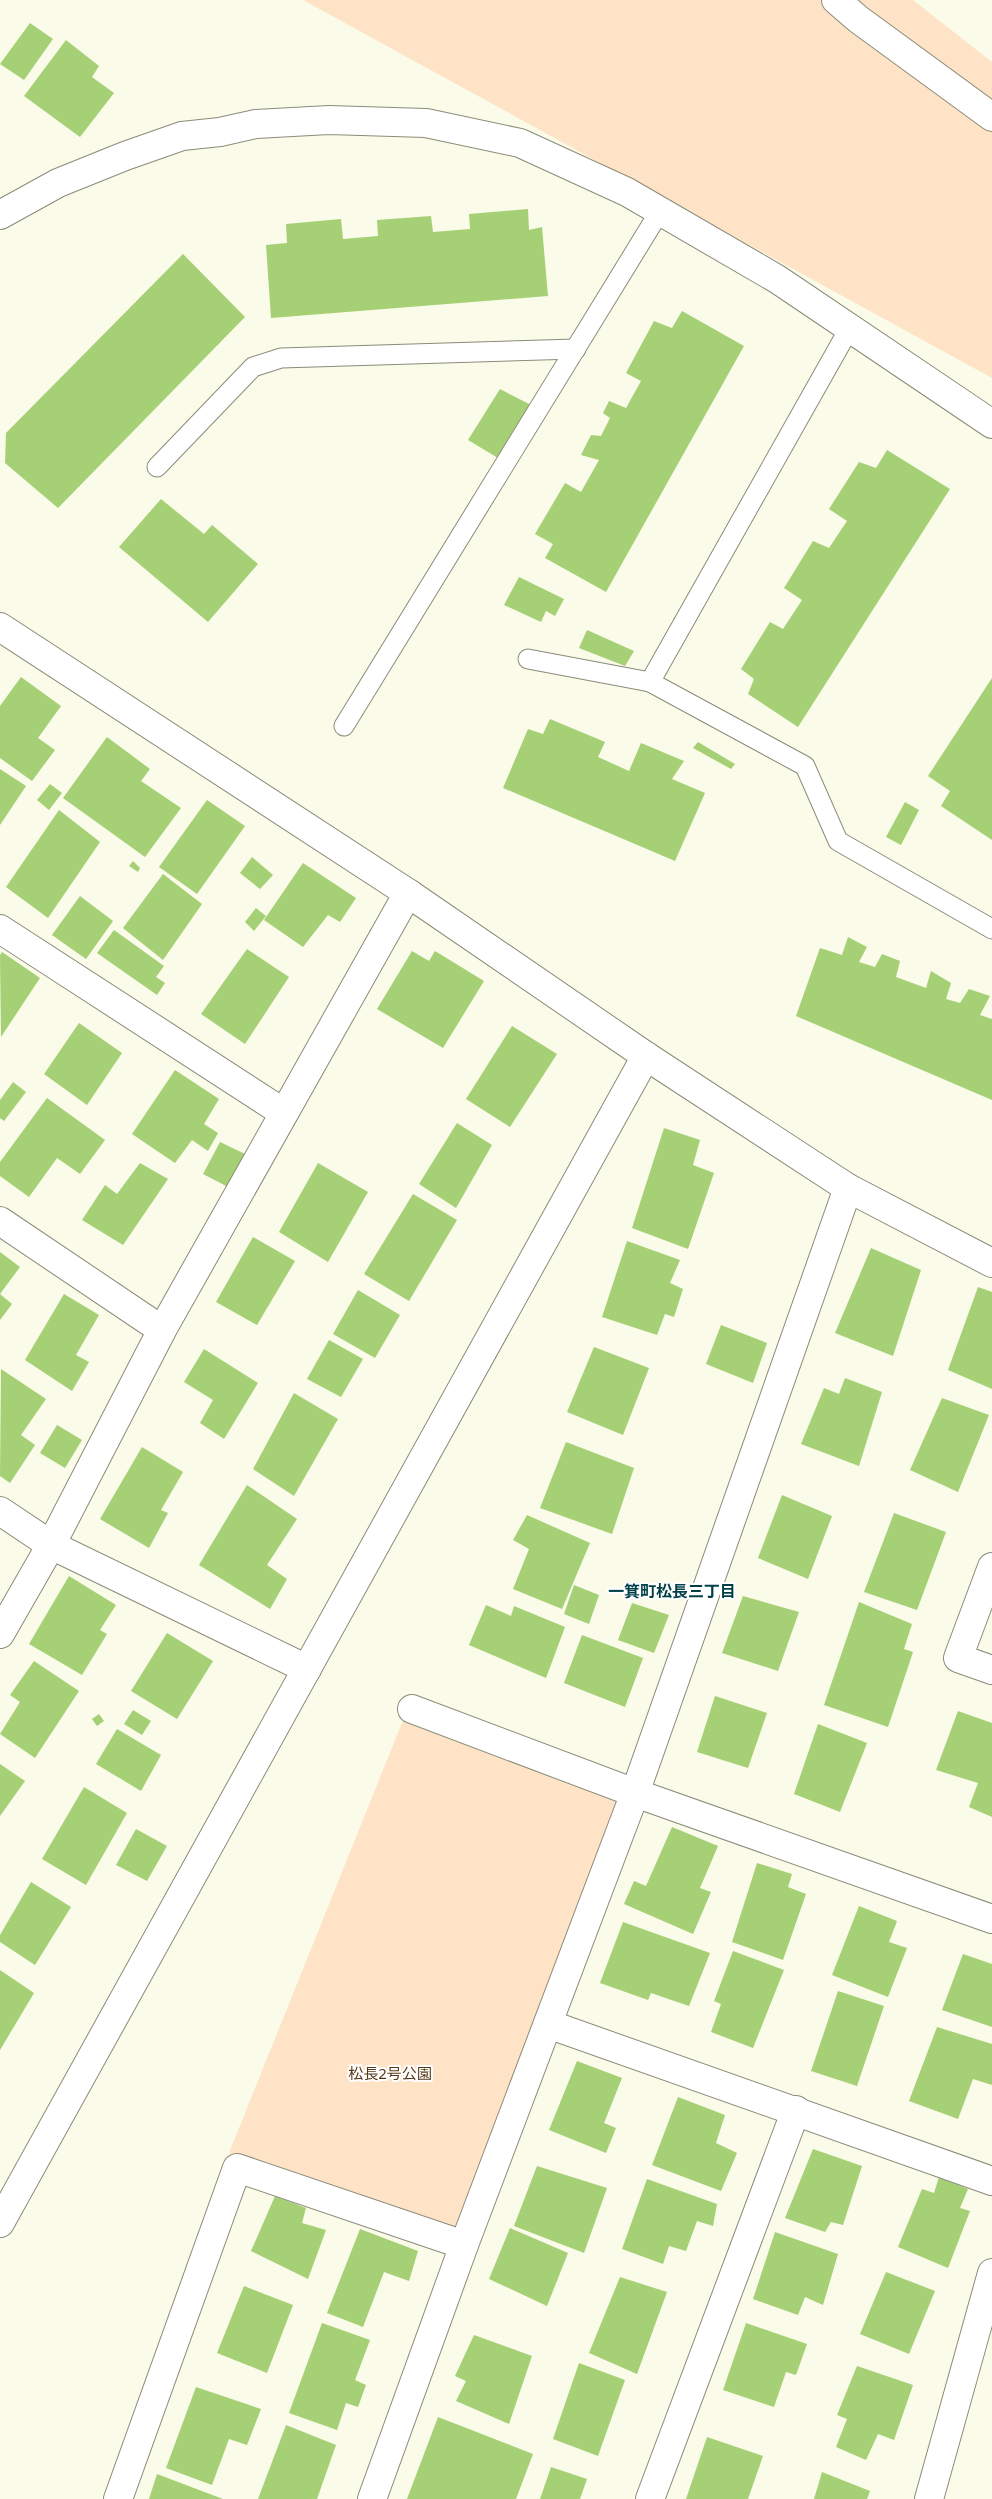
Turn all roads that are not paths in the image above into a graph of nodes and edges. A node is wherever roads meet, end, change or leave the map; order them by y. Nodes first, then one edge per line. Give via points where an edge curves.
1 (836, 0) edge
2 (992, 117) edge
3 (660, 211) junction
4 (0, 216) edge
5 (849, 328) junction
6 (576, 350) junction
7 (992, 424) edge
8 (157, 467) dead end
9 (0, 627) edge
10 (528, 659) dead end
11 (650, 682) junction
12 (344, 726) dead end
13 (408, 893) junction
14 (0, 929) edge
15 (992, 929) edge
16 (646, 1056) junction
17 (284, 1113) junction
18 (848, 1188) junction
19 (0, 1221) edge
20 (992, 1263) edge
21 (162, 1330) junction
22 (0, 1511) edge
23 (51, 1545) junction
24 (992, 1567) edge
25 (0, 1634) edge
26 (308, 1669) junction
27 (992, 1670) edge
28 (412, 1709) dead end
29 (635, 1793) junction
30 (992, 1919) edge
31 (548, 2024) junction
32 (796, 2110) junction
33 (992, 2181) edge
34 (0, 2223) edge
35 (464, 2246) junction
36 (992, 2273) edge
37 (118, 2499) edge
38 (372, 2499) edge
39 (650, 2499) edge
40 (929, 2499) edge

1 - 2 street
3 - 4 street via 627,192 520,143 426,122 328,120 256,124 182,136 58,183
3 - 5 street via 777,279
3 - 6 lane
5 - 7 street
5 - 11 lane
6 - 8 lane via 281,358 253,367
6 - 12 lane
9 - 13 street
10 - 11 lane
11 - 15 lane via 805,766 838,841
13 - 16 street
13 - 17 street
14 - 17 street
16 - 18 street
16 - 26 street
17 - 21 street
18 - 20 street
18 - 29 street
19 - 21 street
21 - 23 street
22 - 23 street
23 - 25 street
23 - 26 street
24 - 27 street via 958,1658
26 - 34 street
28 - 29 street
29 - 30 street
29 - 31 street
31 - 32 street
31 - 35 street
32 - 33 street
32 - 39 street
35 - 37 street via 237,2168
35 - 38 street
36 - 40 street

